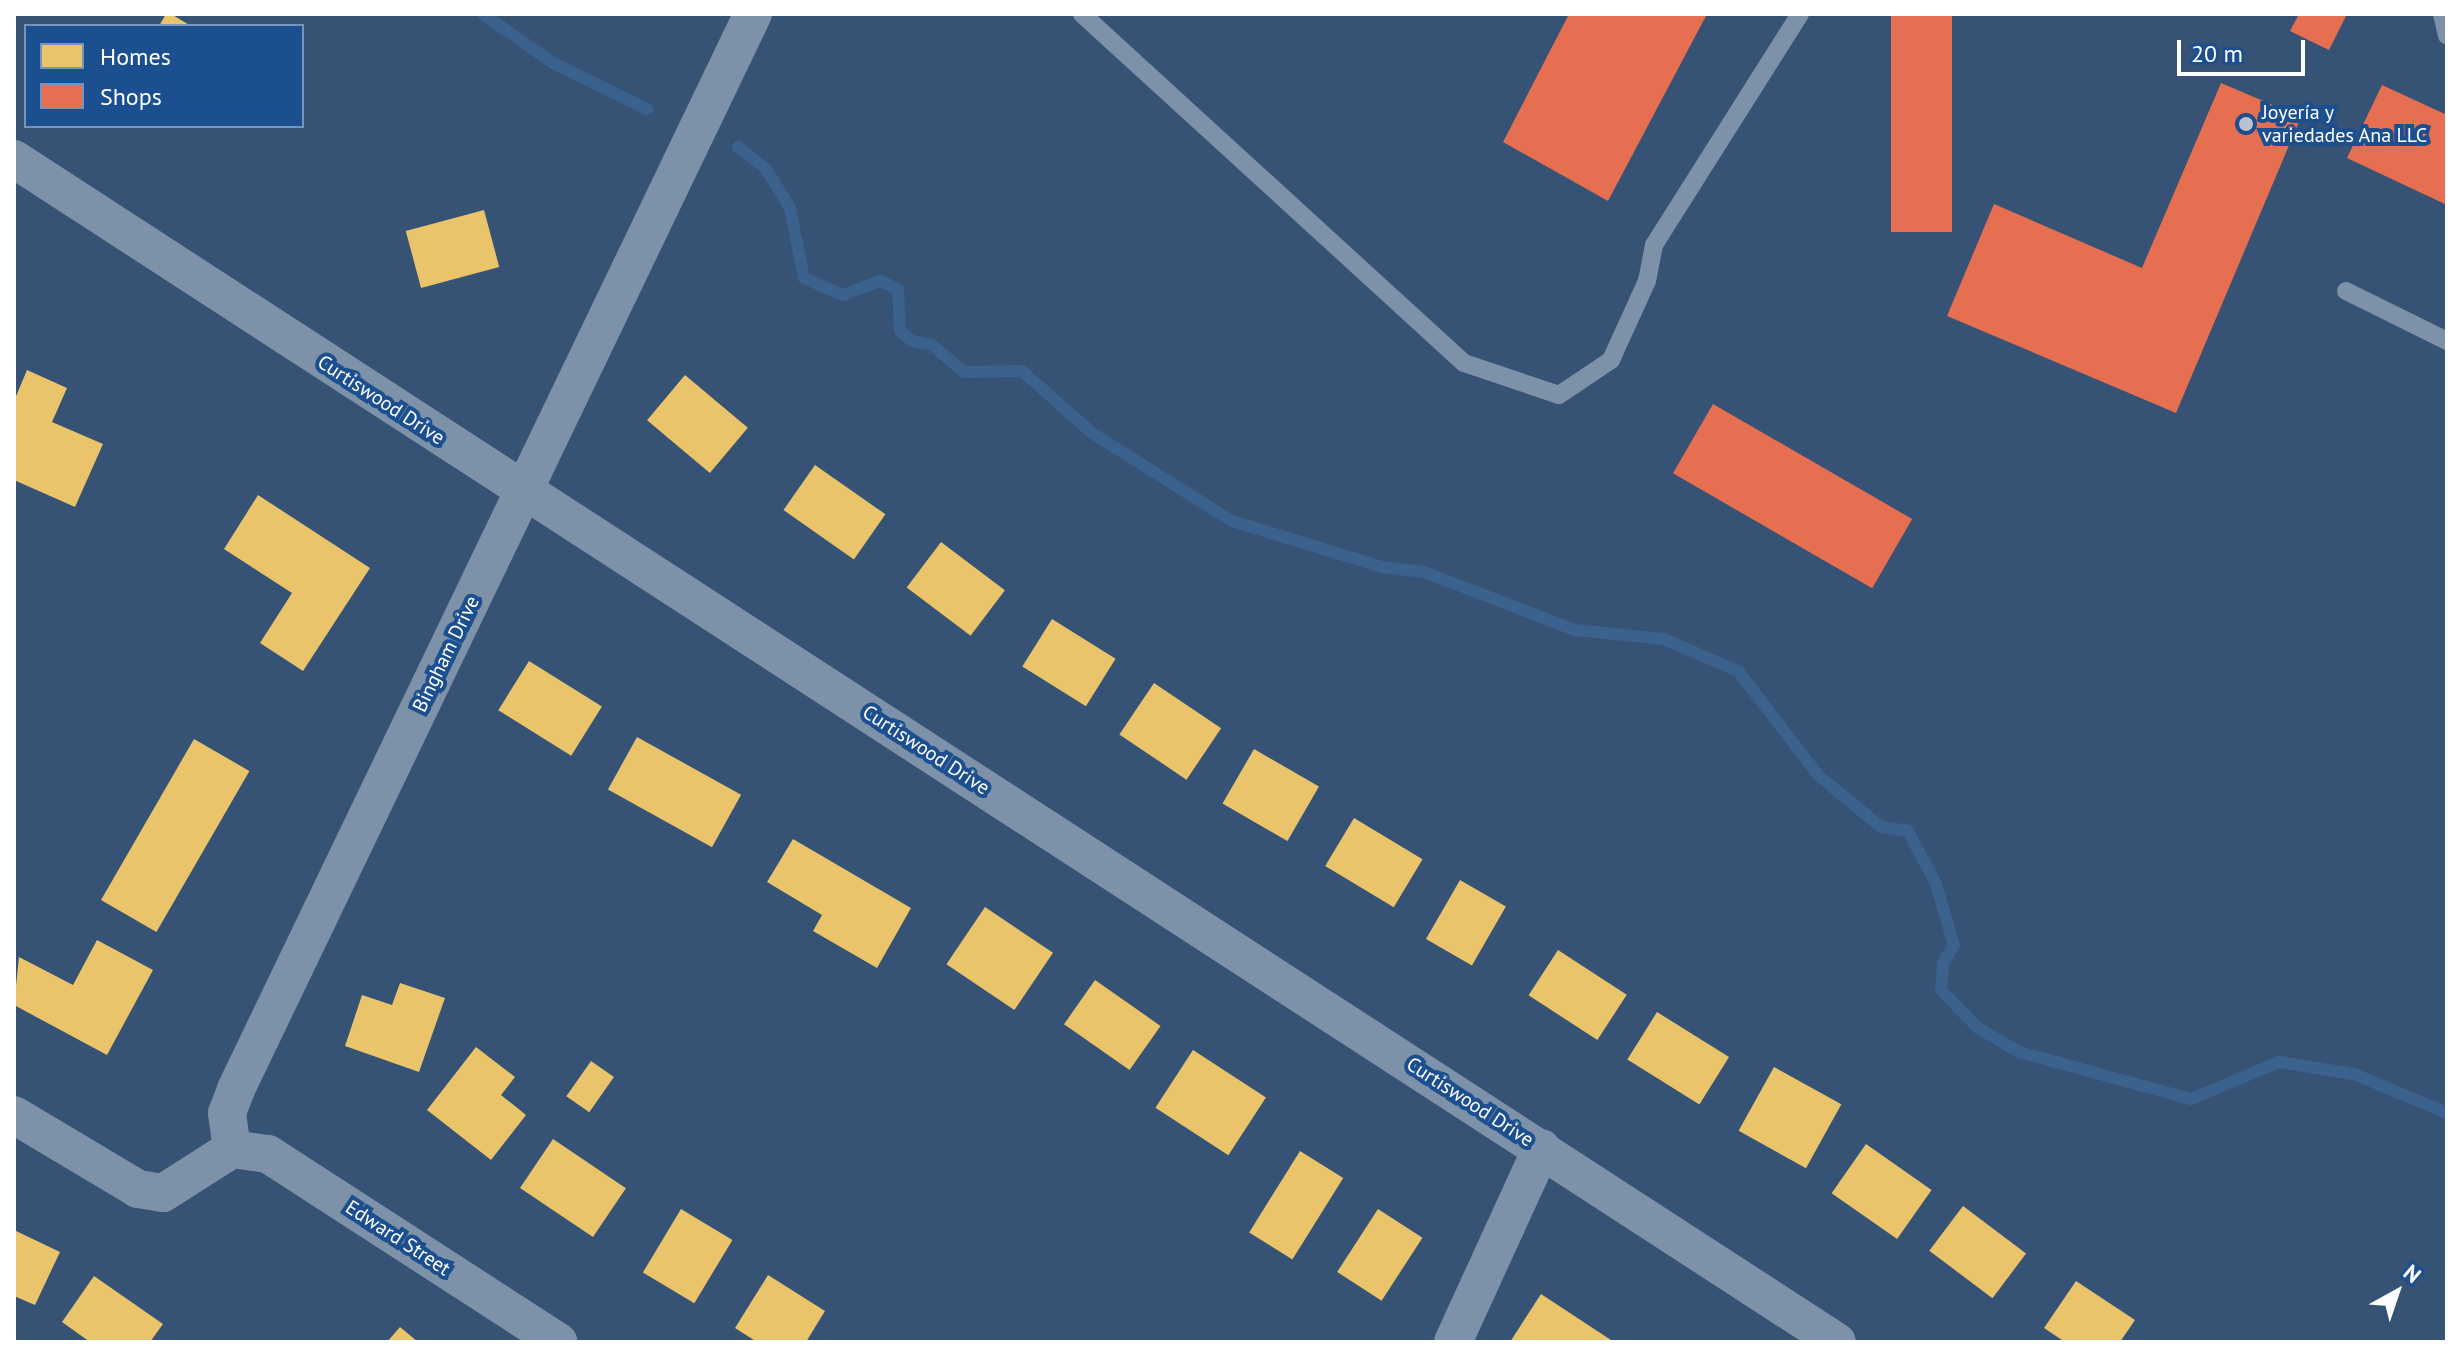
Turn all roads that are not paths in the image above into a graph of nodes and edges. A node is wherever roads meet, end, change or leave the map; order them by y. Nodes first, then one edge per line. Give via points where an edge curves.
1 (753, 14) edge
2 (1082, 14) edge
3 (1800, 14) edge
4 (2442, 14) edge
5 (2447, 35) edge
6 (14, 159) edge
7 (2346, 291) dead end
8 (2447, 341) edge
9 (525, 490) junction
10 (14, 1115) edge
11 (1542, 1148) junction
12 (232, 1149) junction
13 (559, 1342) edge
14 (1453, 1342) edge
15 (1837, 1342) edge

1 - 9 street, Bingham Drive
2 - 3 lane via 1464,363 1559,395 1611,360 1647,281 1654,245
4 - 5 lane
6 - 9 street, Curtiswood Drive
7 - 8 lane
9 - 11 street, Curtiswood Drive
9 - 12 street, Bingham Drive via 236,1089 227,1113
10 - 12 street via 138,1189 163,1193
11 - 14 street
11 - 15 street, Curtiswood Drive
12 - 13 street, Edward Street via 268,1154

